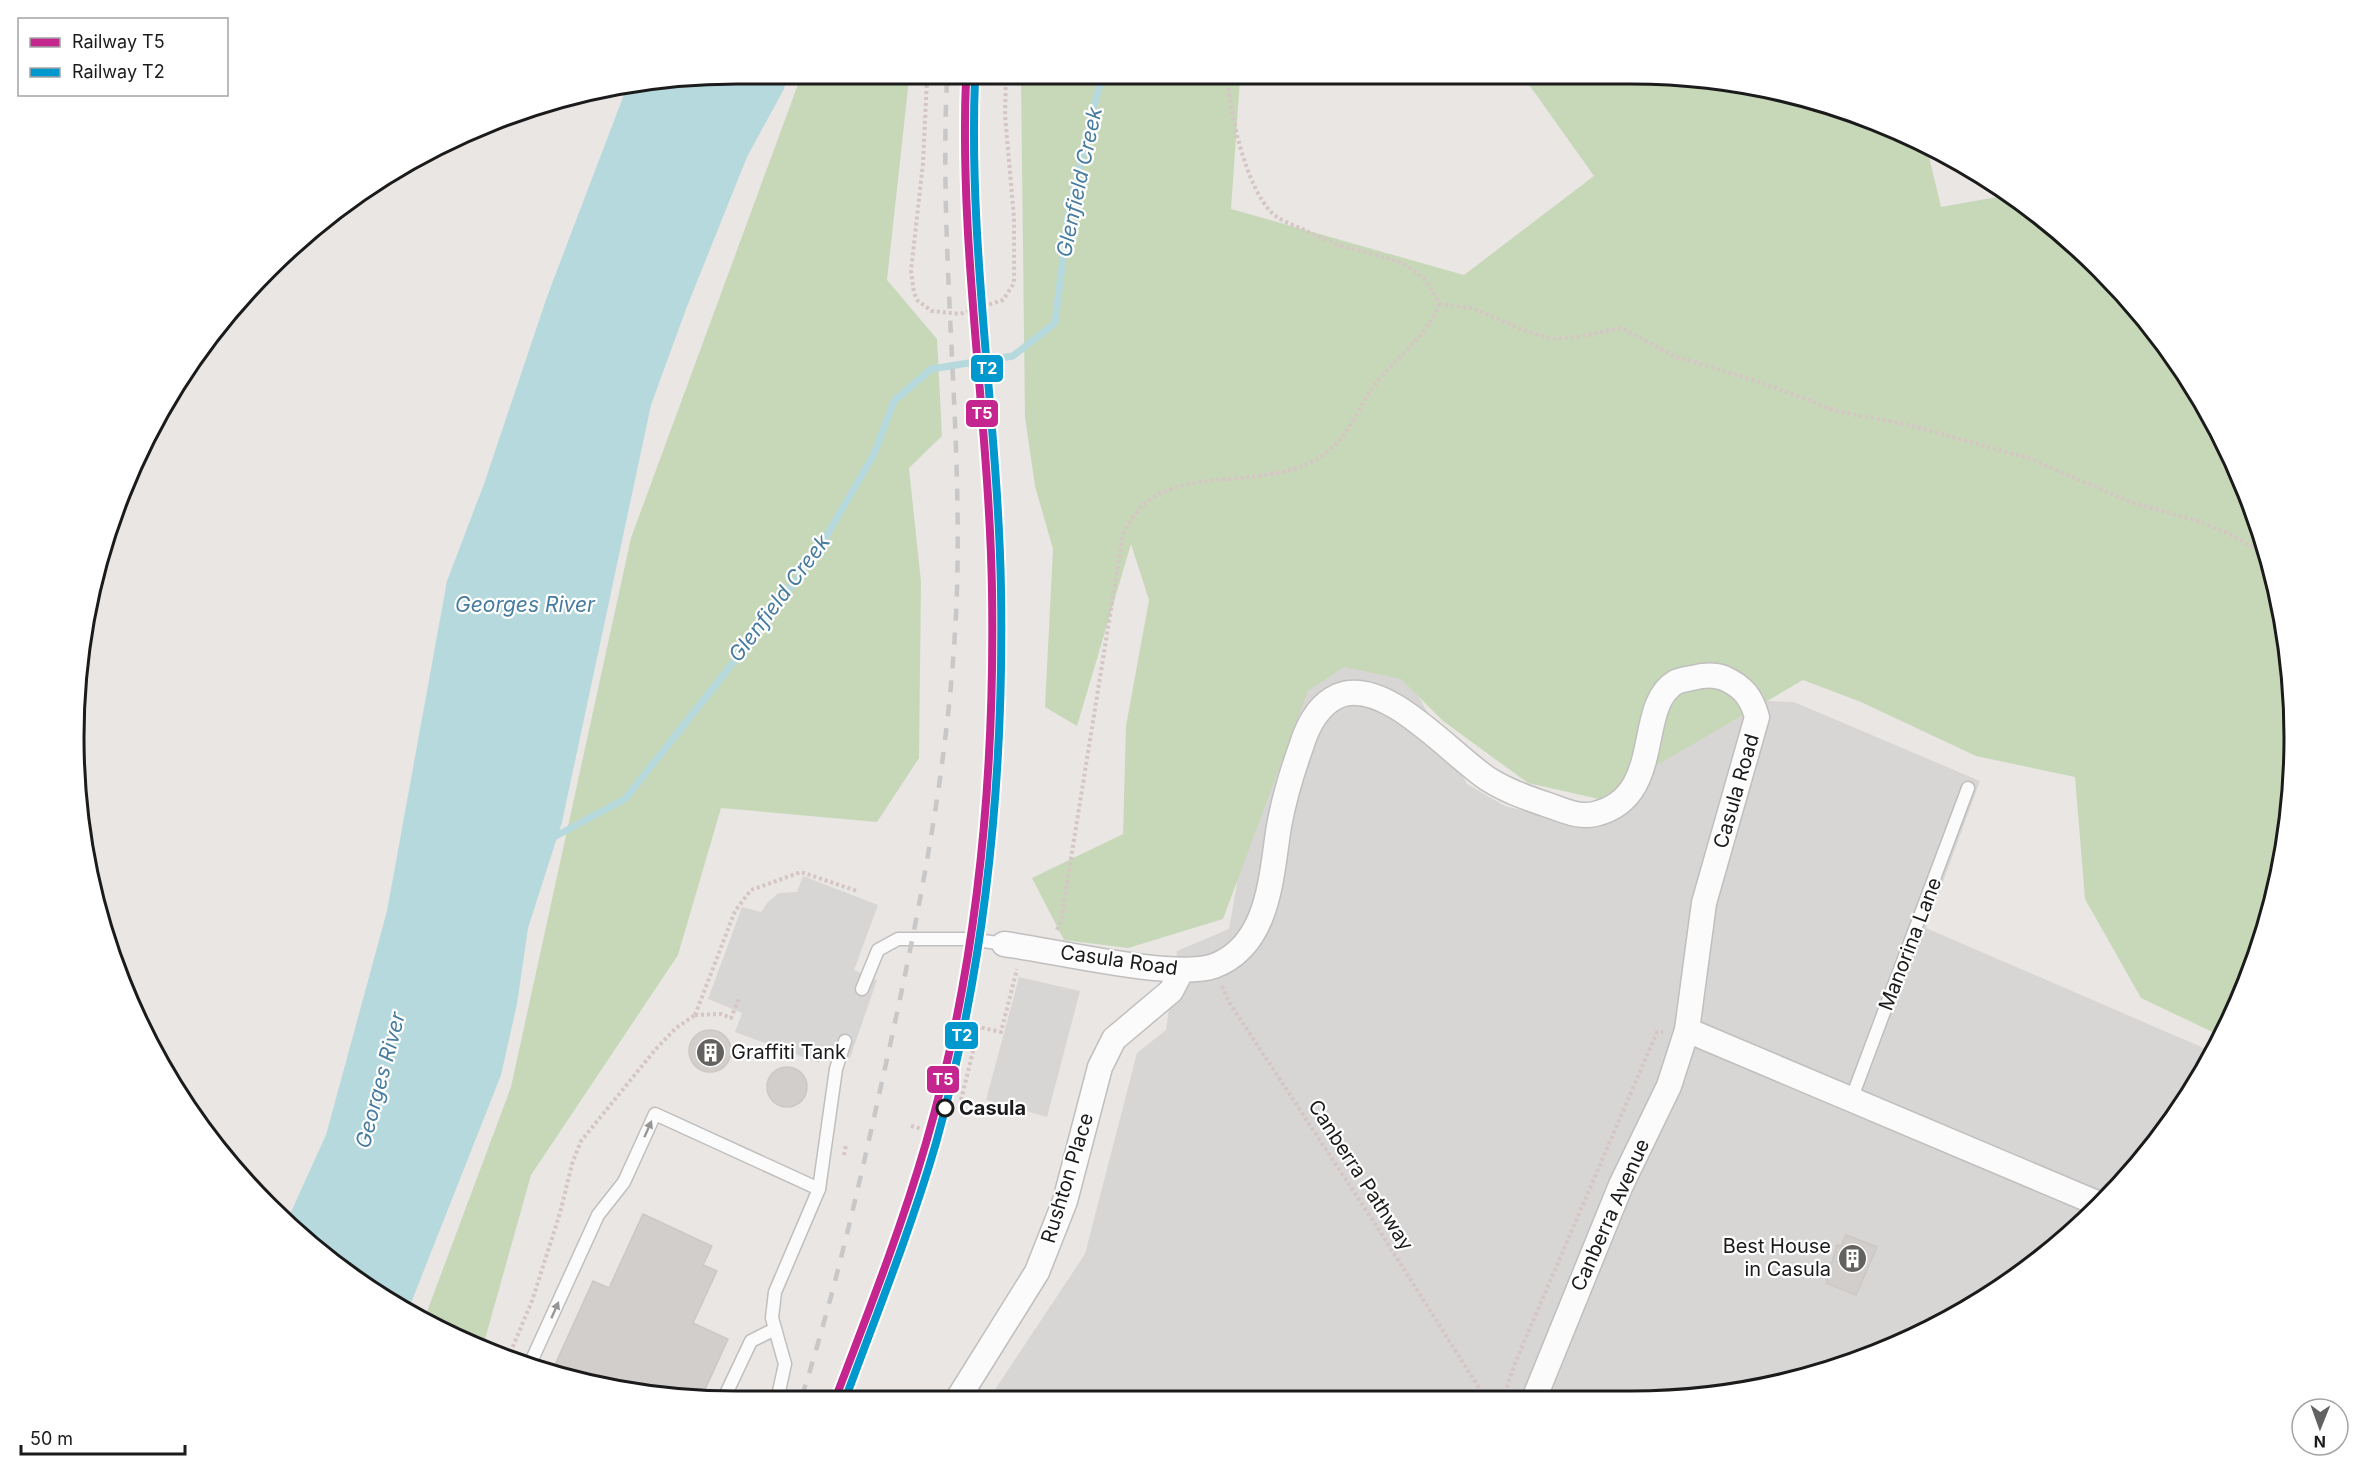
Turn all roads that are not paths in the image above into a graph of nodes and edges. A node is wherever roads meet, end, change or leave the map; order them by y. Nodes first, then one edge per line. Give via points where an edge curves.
1 (1968, 788) dead end
2 (1011, 953) joint
3 (1182, 970) junction
4 (862, 989) dead end
5 (1687, 1030) junction
6 (845, 1041) dead end
7 (1851, 1100) junction
8 (819, 1189) junction
9 (2092, 1201) edge
10 (775, 1329) junction
11 (533, 1358) edge
12 (727, 1391) edge
13 (779, 1391) edge
14 (963, 1391) edge
15 (1538, 1391) edge

1 - 7 lane, Manorina Lane
2 - 3 street, Casula Road
2 - 4 lane via 970,939 897,939 878,950
3 - 5 street, Casula Road via 1213,966 1237,951 1265,910 1280,823 1298,755 1311,720 1334,697 1365,693 1384,698 1503,788 1583,816 1616,806 1629,795 1666,692 1676,682 1718,676 1742,687 1753,701 1757,717 1704,903
3 - 14 street, Rushton Place via 1171,991 1114,1039 1100,1067 1065,1201 1036,1272
5 - 7 street
5 - 15 street, Canberra Avenue via 1669,1086 1621,1185
6 - 8 lane via 836,1069
7 - 9 street
8 - 10 lane via 775,1292
11 -> 8 lane via 598,1215 624,1182 655,1114
10 - 12 lane via 751,1341
10 - 13 lane via 785,1364

